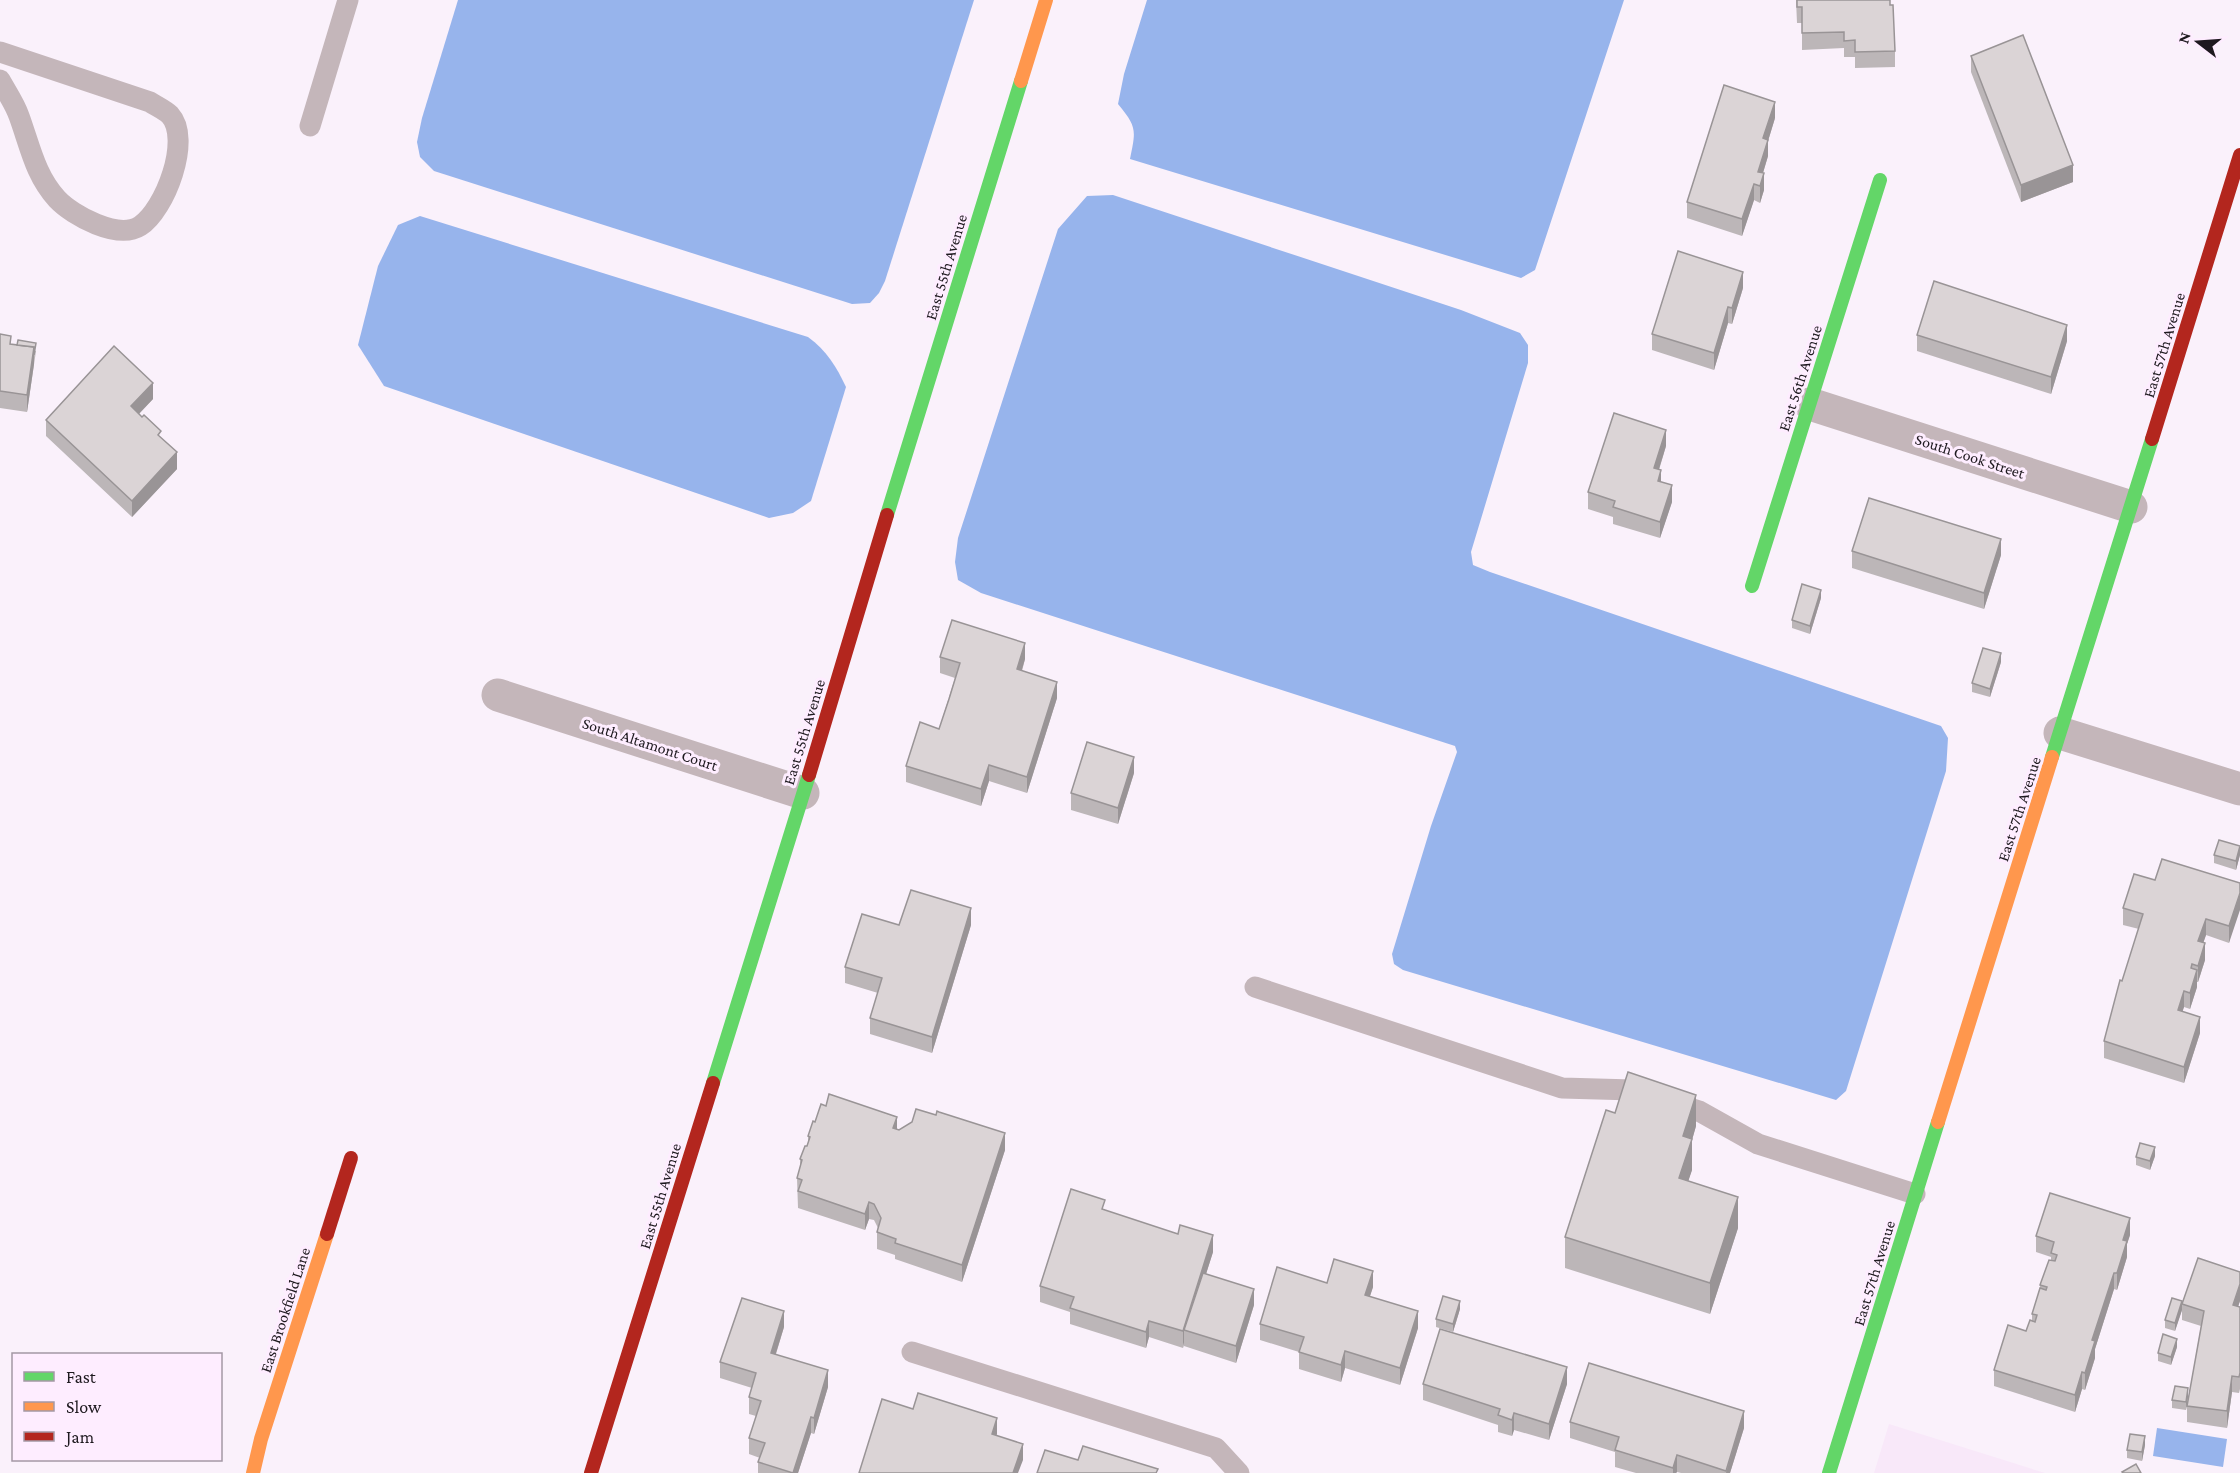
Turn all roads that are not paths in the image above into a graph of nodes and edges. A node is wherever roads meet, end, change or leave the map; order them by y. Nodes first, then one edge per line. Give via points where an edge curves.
1 (348, 0) edge
2 (1046, 0) edge
3 (0, 52) edge
4 (0, 80) edge
5 (310, 126) dead end
6 (2240, 155) edge
7 (1880, 180) dead end
8 (1810, 404) junction
9 (2131, 507) junction
10 (1752, 586) dead end
11 (498, 695) dead end
12 (2060, 733) junction
13 (2240, 789) edge
14 (803, 793) junction
15 (1255, 987) dead end
16 (351, 1158) dead end
17 (1915, 1194) junction
18 (912, 1352) dead end
19 (253, 1473) edge
20 (591, 1473) edge
21 (1239, 1473) edge
22 (1829, 1473) edge

1 - 5 lane
2 - 14 street, East 55th Avenue
3 - 4 lane via 150,102 170,115 180,139 175,166 157,209 139,227 117,230 91,223 58,200 36,169 18,114
6 - 9 street, East 57th Avenue
7 - 8 street, East 56th Avenue
8 - 9 street, South Cook Street
8 - 10 street, East 56th Avenue
9 - 12 street, East 57th Avenue
11 - 14 street, South Altamont Court
12 - 13 street
12 - 17 street, East 57th Avenue
14 - 20 street, East 55th Avenue
15 - 17 lane via 1562,1088 1633,1090 1699,1111 1758,1144
16 - 19 street, East Brookfield Lane
17 - 22 street, East 57th Avenue
18 - 21 lane via 1216,1448

